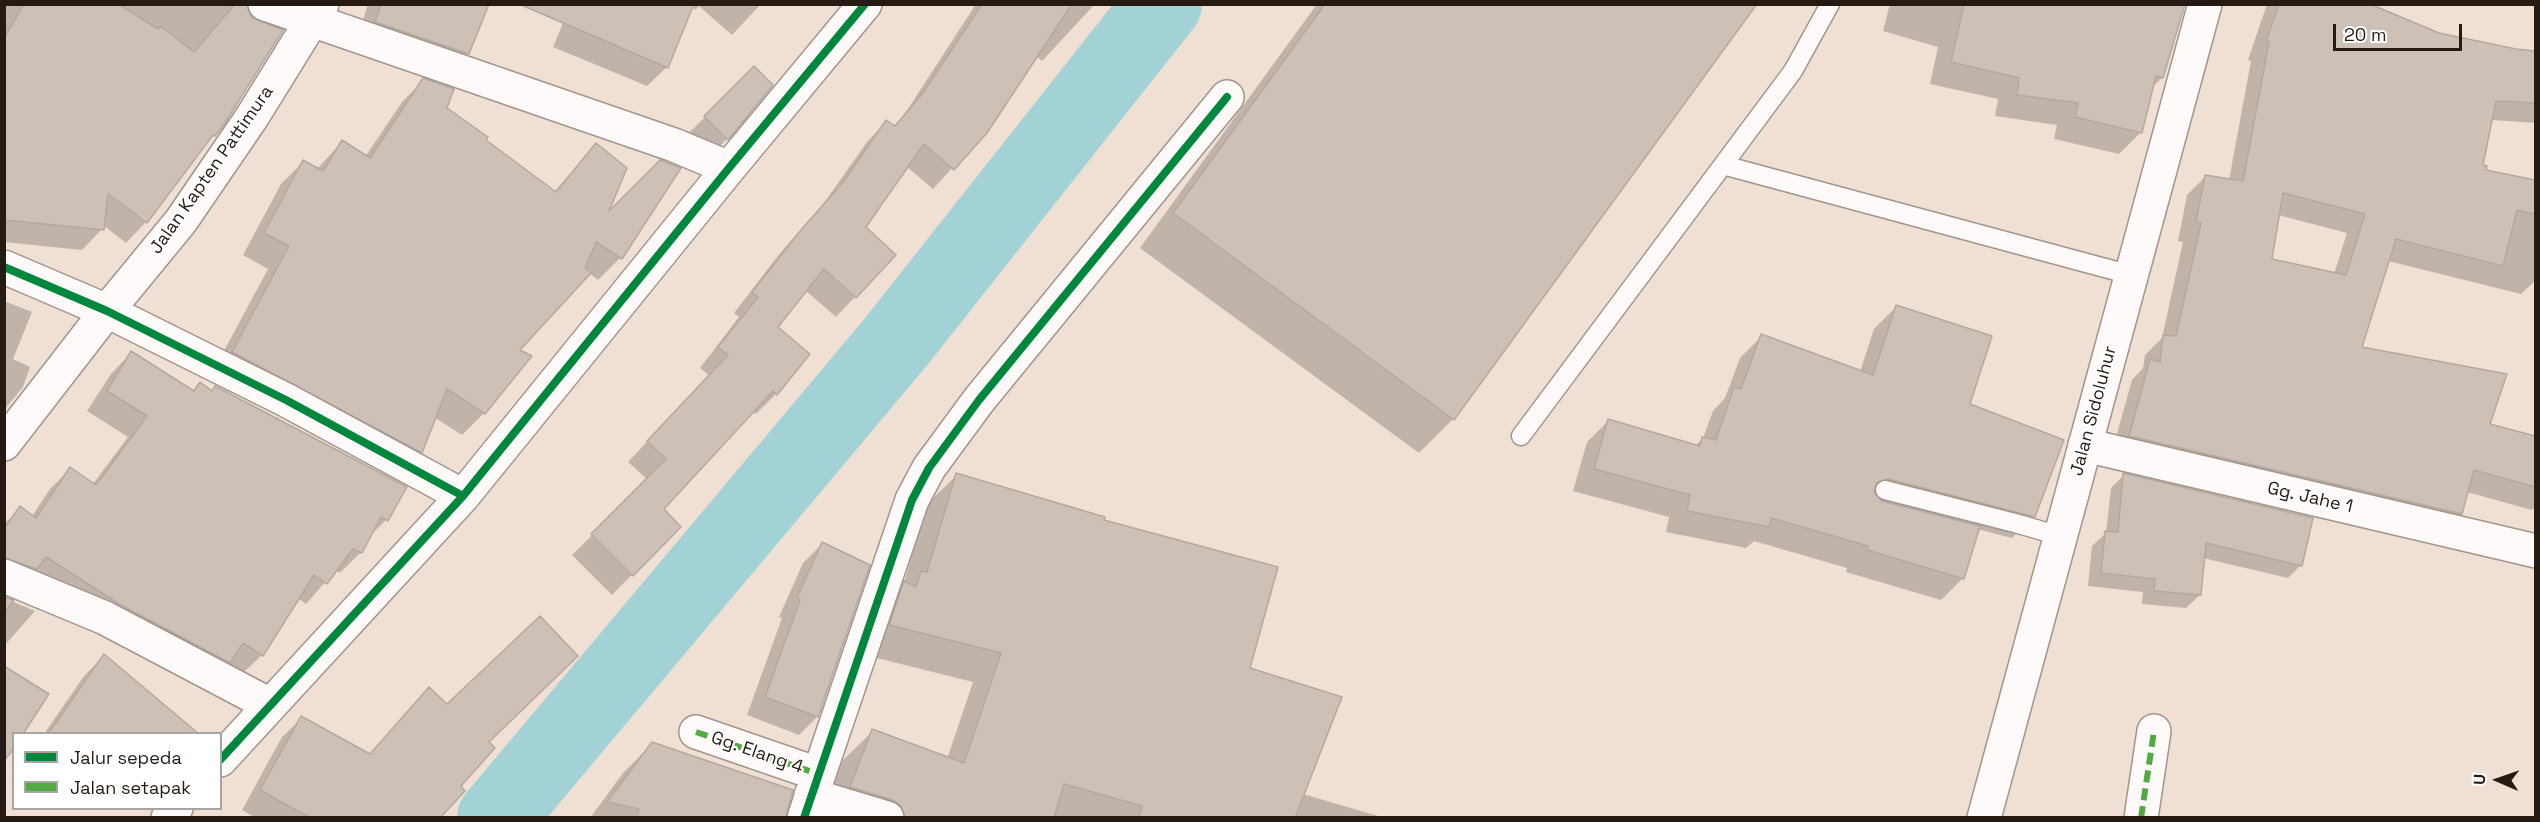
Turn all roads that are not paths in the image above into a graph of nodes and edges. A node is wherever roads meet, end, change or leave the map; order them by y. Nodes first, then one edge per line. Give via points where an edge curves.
1 (265, 4) edge
2 (866, 4) edge
3 (1830, 4) edge
4 (2205, 4) edge
5 (316, 12) edge
6 (1227, 97) dead end
7 (1723, 165) junction
8 (729, 168) junction
9 (4, 267) edge
10 (2131, 275) junction
11 (107, 311) junction
12 (1521, 436) dead end
13 (4, 444) edge
14 (2085, 445) junction
15 (1885, 490) dead end
16 (463, 496) junction
17 (2060, 536) junction
18 (2535, 551) edge
19 (4, 576) edge
20 (270, 705) junction
21 (2154, 731) dead end
22 (696, 732) dead end
23 (222, 758) edge
24 (811, 796) edge
25 (887, 818) edge
26 (1984, 818) edge
27 (2141, 818) edge

1 - 5 street
2 - 8 street
3 - 7 lane via 1792,71
4 - 10 street, Jalan Sidoluhur
5 - 8 street
5 - 11 street, Jalan Kapten Pattimura via 252,117 181,221
6 - 24 street via 979,400 929,468 912,500
7 - 10 lane
7 - 12 lane
8 - 16 street
9 - 11 street
10 - 14 street, Jalan Sidoluhur
11 - 13 street, Jalan Kapten Pattimura
11 - 16 street via 286,400
14 - 17 street, Jalan Sidoluhur
14 - 18 street, Gg. Jahe 1
15 - 17 lane
16 - 20 street
17 - 26 street, Jalan Sidoluhur
19 - 20 street via 105,618
20 - 23 street
21 - 27 street
22 - 24 street, Gg. Elang 4
24 - 25 street, Gg. Elang 4

